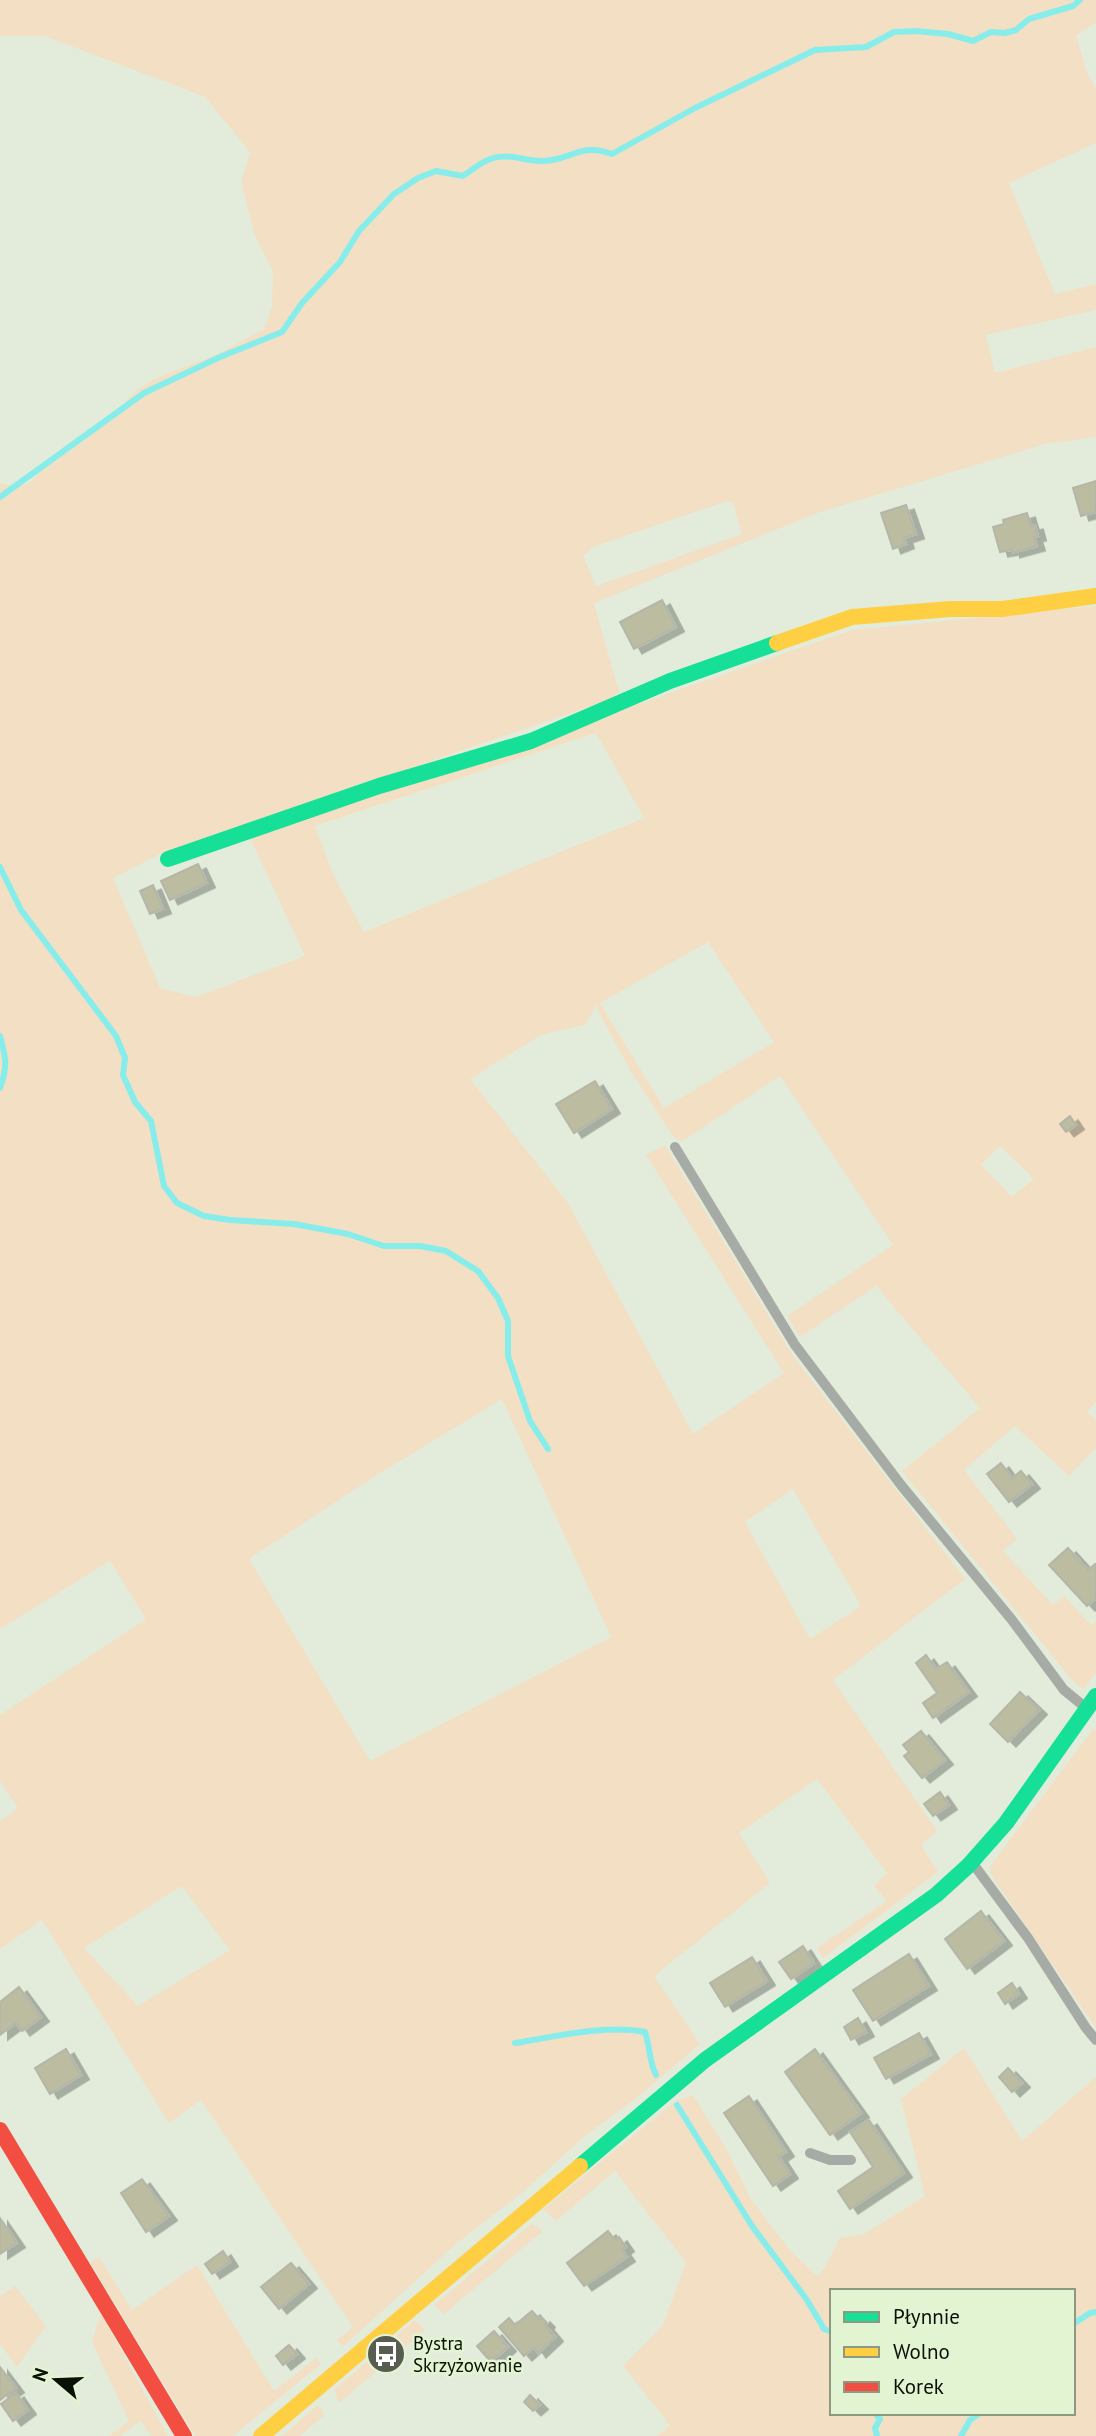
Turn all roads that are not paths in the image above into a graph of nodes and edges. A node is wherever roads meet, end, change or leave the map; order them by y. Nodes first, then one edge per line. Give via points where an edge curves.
1 (1096, 596) edge
2 (168, 859) dead end
3 (676, 1147) dead end
4 (1091, 1702) edge
5 (972, 1862) junction
6 (1096, 2040) edge
7 (0, 2130) edge
8 (810, 2153) dead end
9 (851, 2160) dead end
10 (184, 2436) edge
11 (261, 2436) edge

1 - 2 street via 1002,609 852,617 670,681 531,741 379,786
3 - 4 lane via 795,1345 1064,1690
4 - 5 street
5 - 6 lane
5 - 11 street via 936,1895 705,2060
7 - 10 street
8 - 9 lane via 830,2160

